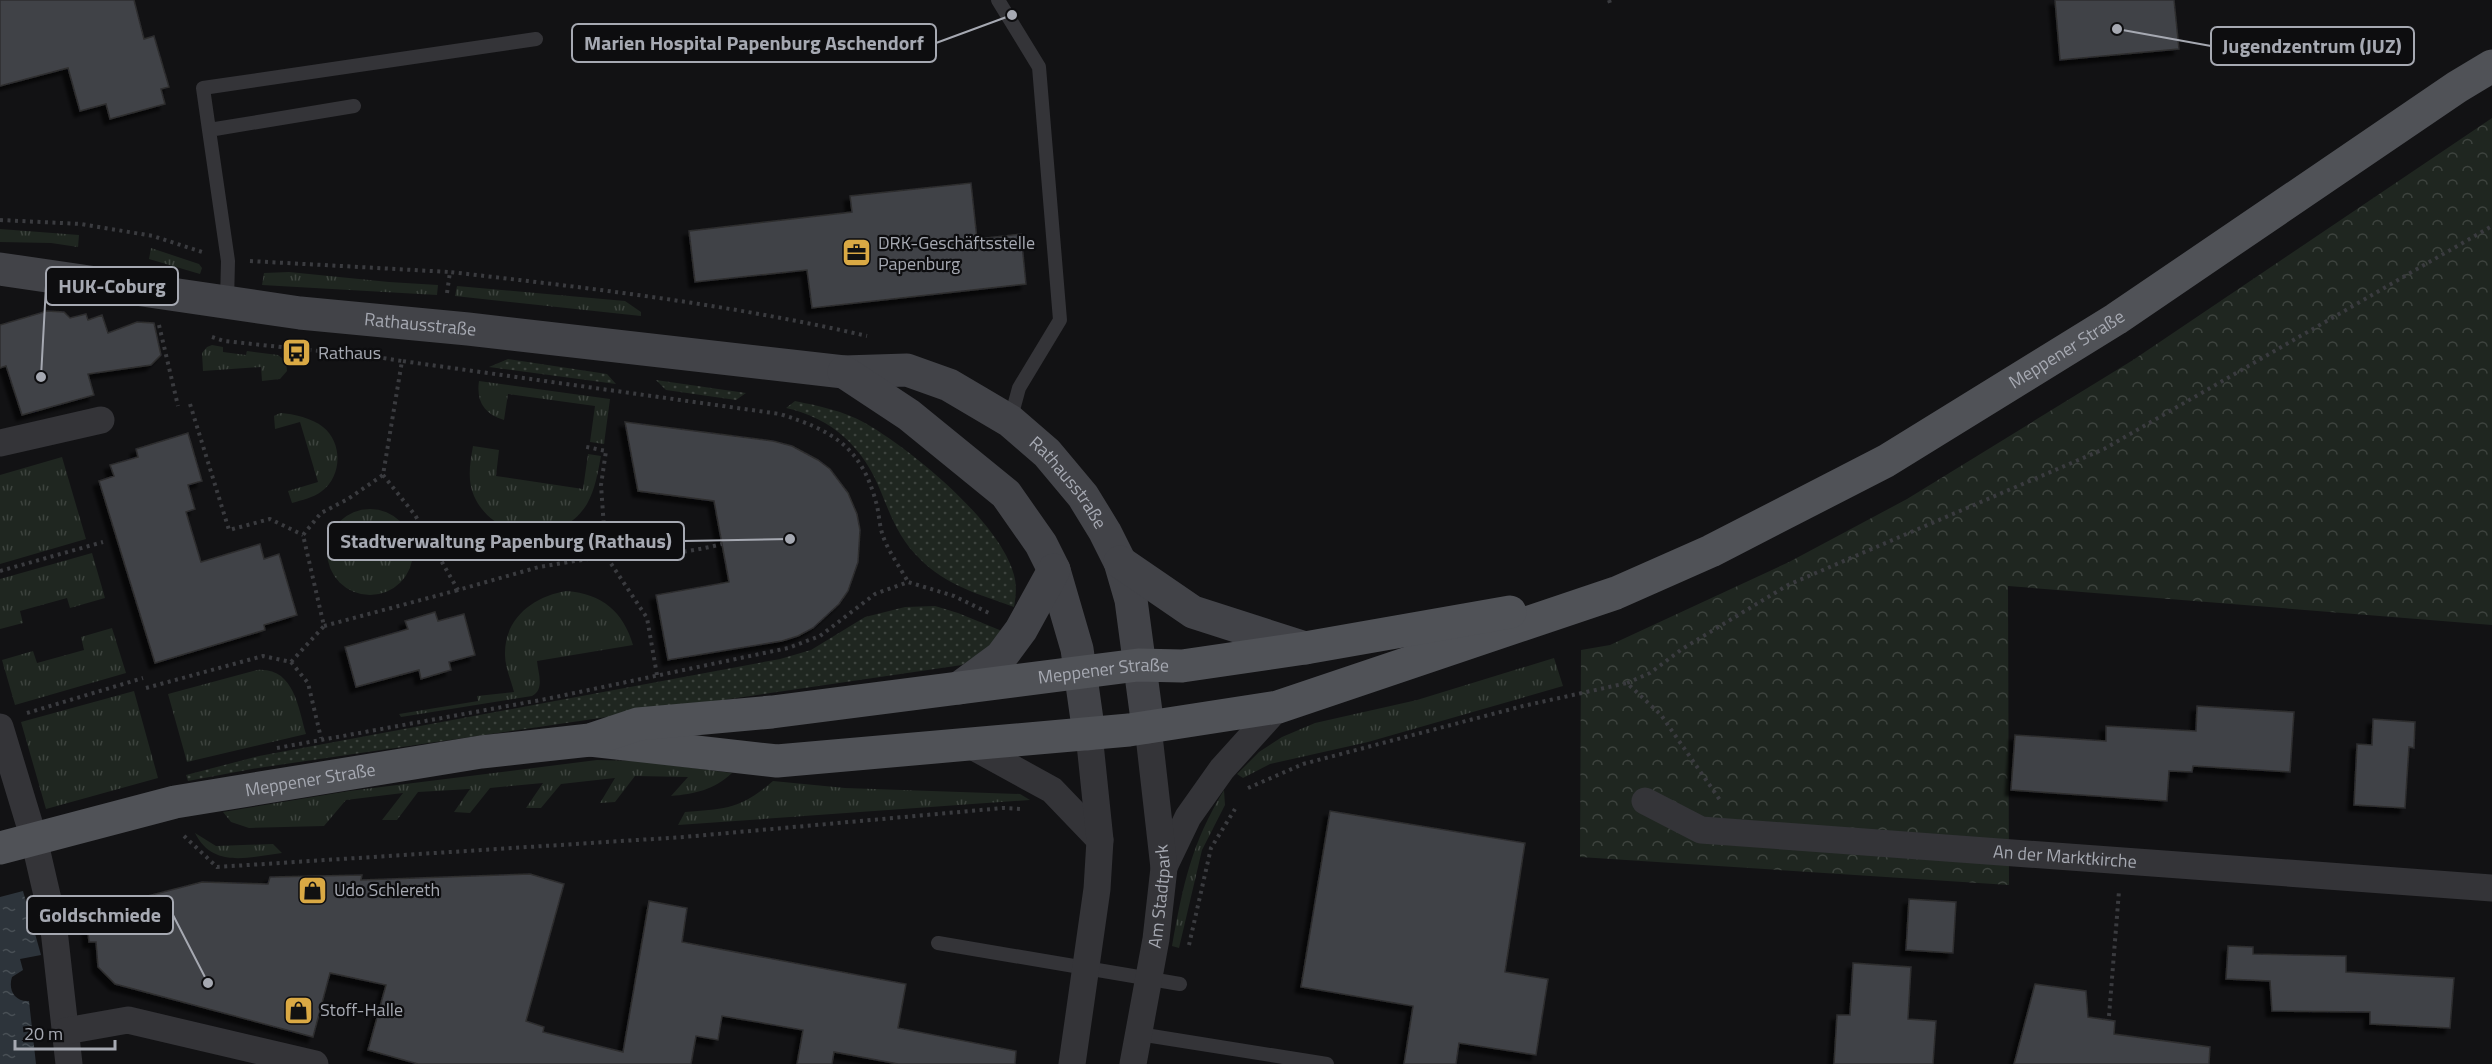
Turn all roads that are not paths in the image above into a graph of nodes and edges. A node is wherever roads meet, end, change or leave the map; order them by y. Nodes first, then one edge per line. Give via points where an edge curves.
1 (998, 0) edge
2 (536, 39) dead end
3 (2492, 66) edge
4 (354, 106) dead end
5 (209, 130) junction
6 (0, 270) edge
7 (227, 302) junction
8 (844, 372) junction
9 (101, 420) dead end
10 (1010, 421) junction
11 (0, 443) edge
12 (1120, 562) junction
13 (1054, 570) junction
14 (1616, 593) junction
15 (1305, 648) junction
16 (1138, 665) junction
17 (1081, 672) junction
18 (959, 688) junction
19 (1278, 707) junction
20 (11, 720) edge
21 (1148, 728) junction
22 (1089, 734) junction
23 (590, 740) junction
24 (970, 745) junction
25 (1645, 801) dead end
26 (34, 839) junction
27 (1100, 840) junction
28 (0, 848) edge
29 (1164, 868) junction
30 (2492, 888) edge
31 (938, 943) dead end
32 (1087, 967) junction
33 (1149, 978) junction
34 (1180, 984) dead end
35 (66, 1031) junction
36 (1139, 1034) junction
37 (69, 1064) edge
38 (315, 1064) edge
39 (1072, 1064) edge
40 (1133, 1064) edge
41 (1327, 1064) edge

1 - 10 lane via 1039,67 1060,320 1019,388
2 - 5 lane via 203,88
3 - 14 main road, Meppener Straße via 2116,319 1886,461 1711,551
4 - 5 lane
5 - 7 lane via 228,261
6 - 7 street, Rathausstraße
7 - 8 street, Rathausstraße
8 - 10 street, Rathausstraße via 907,370 949,385
8 - 13 street, Rathausstraße via 909,416 1006,494
9 - 11 street
10 - 12 street, Rathausstraße via 1047,453 1083,496
12 - 15 street via 1193,612
12 - 16 street, Rathausstraße via 1131,600
13 - 17 street, Rathausstraße
13 - 18 street via 1021,630 1001,657
14 - 15 main road, Meppener Straße
14 - 19 main road, Meppener Straße
15 - 16 main road, Meppener Straße via 1182,666
16 - 17 main road, Meppener Straße
16 - 21 street, Rathausstraße
17 - 18 main road, Meppener Straße
17 - 22 street
18 - 23 main road, Meppener Straße via 772,712 638,724
19 - 21 main road, Meppener Straße
19 - 29 street, Meppener Straße via 1222,769 1188,817
20 - 26 street
21 - 22 main road, Meppener Straße
21 - 29 street, Am Stadtpark
22 - 24 main road, Meppener Straße
22 - 27 street
23 - 24 main road, Meppener Straße via 777,761
23 - 26 main road, Meppener Straße via 482,752 175,802
24 - 27 street via 1053,790
25 - 30 street, An der Marktkirche via 1701,830
26 - 28 main road, Meppener Straße
26 - 35 street via 53,921
27 - 32 street
29 - 33 street, Am Stadtpark
31 - 32 lane
32 - 33 lane
32 - 39 street
33 - 34 lane
33 - 36 street, Am Stadtpark
35 - 37 street
35 - 38 street via 128,1020
36 - 40 street, Am Stadtpark
36 - 41 lane

